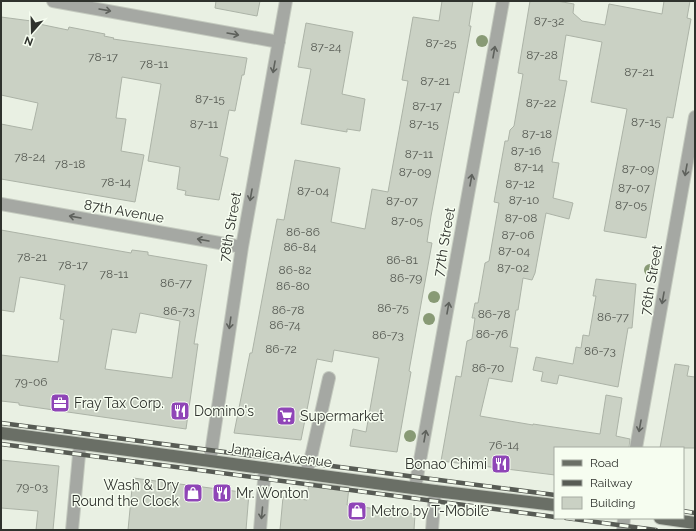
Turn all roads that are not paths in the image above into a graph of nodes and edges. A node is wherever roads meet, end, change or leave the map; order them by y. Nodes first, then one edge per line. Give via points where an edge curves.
1 (53, 1) edge
2 (286, 1) edge
3 (503, 1) edge
4 (278, 42) junction
5 (695, 117) edge
6 (1, 204) edge
7 (242, 247) junction
8 (329, 378) dead end
9 (1, 433) edge
10 (80, 444) junction
11 (636, 447) edge
12 (210, 460) junction
13 (265, 468) junction
14 (306, 474) junction
15 (415, 488) junction
16 (435, 491) junction
17 (554, 505) edge
18 (624, 519) edge
19 (667, 519) edge
20 (695, 523) edge
21 (72, 530) edge
22 (260, 530) edge
23 (432, 530) edge
24 (623, 530) edge

1 -> 4 street
2 - 4 street, 78th Street
15 -> 3 street, 77th Street
4 -> 7 street, 78th Street
5 -> 11 street, 76th Street
7 -> 6 street, 87th Avenue
7 -> 12 street, 78th Street
8 - 14 street
9 - 10 main road, Jamaica Avenue
10 - 12 main road, Jamaica Avenue
10 - 21 street
12 - 13 main road, Jamaica Avenue
13 - 14 main road, Jamaica Avenue
13 -> 22 street
14 - 15 main road, Jamaica Avenue
15 - 16 main road, Jamaica Avenue
16 - 17 main road, Jamaica Avenue
16 - 23 street
18 - 24 street
19 - 20 main road

